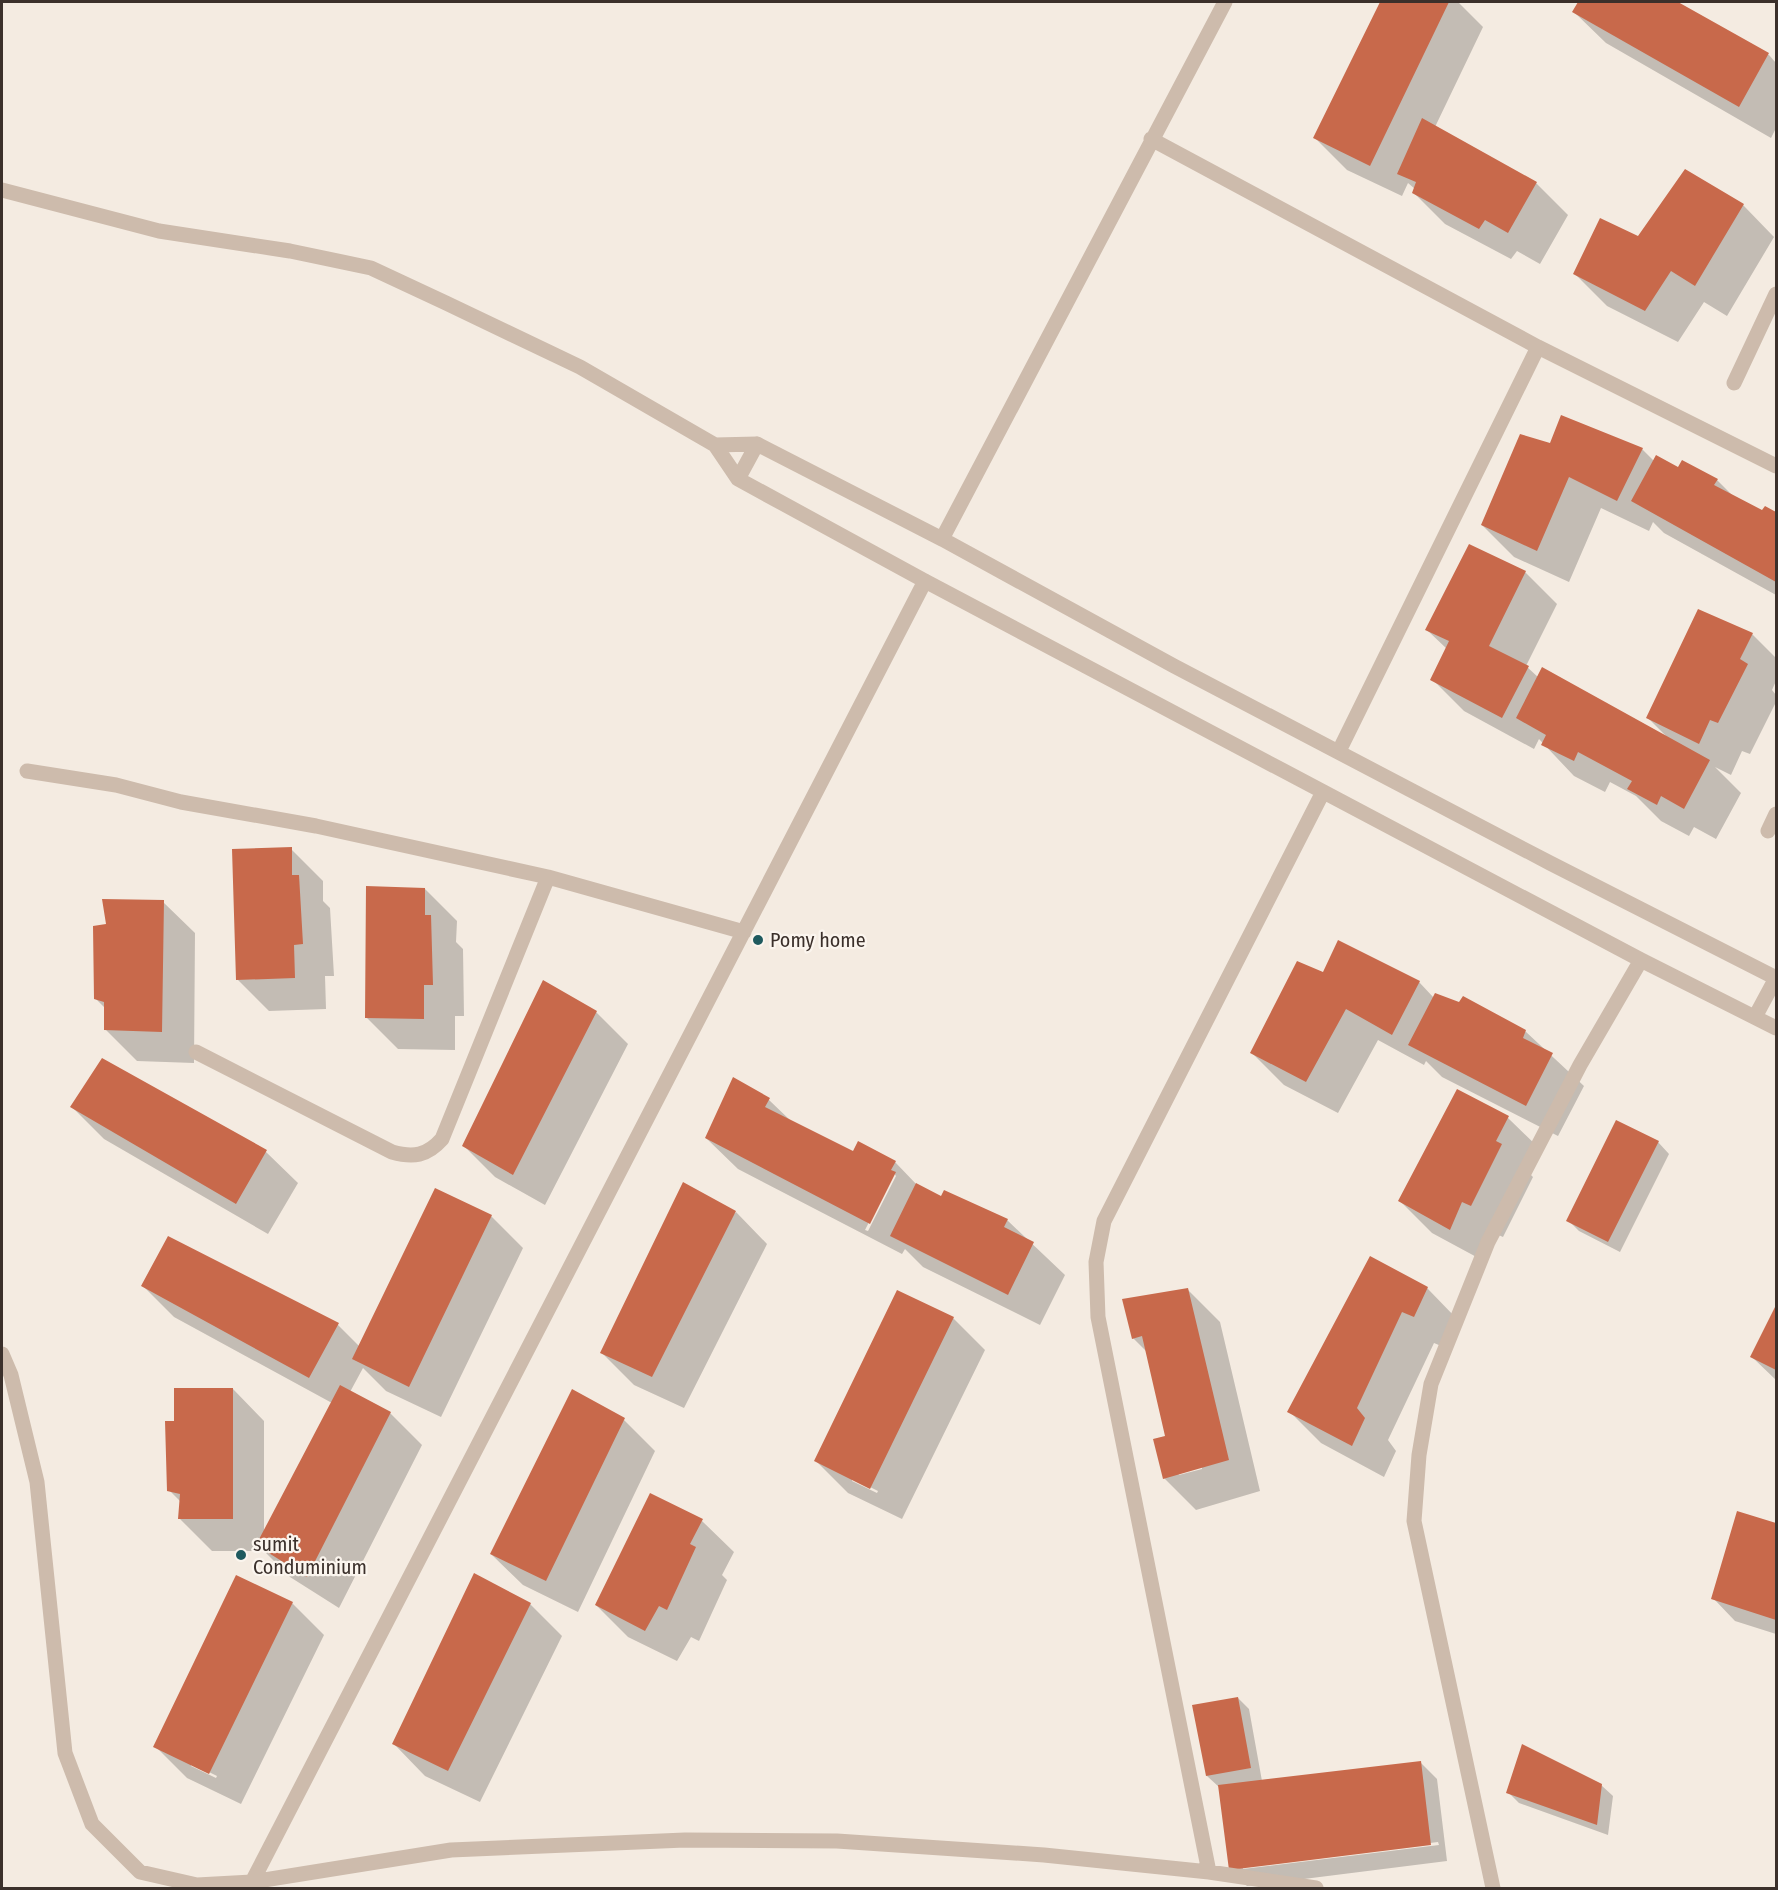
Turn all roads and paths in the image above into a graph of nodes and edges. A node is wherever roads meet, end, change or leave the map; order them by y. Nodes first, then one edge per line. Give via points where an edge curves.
1 (1225, 2) edge
2 (1151, 139) junction
3 (2, 190) edge
4 (1776, 294) edge
5 (1538, 347) junction
6 (1734, 383) dead end
7 (757, 444) junction
8 (715, 445) junction
9 (1776, 466) edge
10 (738, 479) junction
11 (942, 539) junction
12 (925, 581) junction
13 (1339, 751) junction
14 (27, 771) dead end
15 (1323, 792) junction
16 (1776, 814) edge
17 (1768, 831) dead end
18 (548, 877) junction
19 (744, 932) junction
20 (1641, 960) junction
21 (1776, 978) edge
22 (1755, 1017) junction
23 (1776, 1028) edge
24 (195, 1052) dead end
25 (2, 1354) edge
26 (1209, 1872) junction
27 (252, 1882) junction
28 (1316, 1888) edge
29 (1492, 1888) edge

1 - 2 street
2 - 5 street
2 - 11 street
3 - 8 street via 159,231 371,268 580,367
4 - 6 street
5 - 9 street
5 - 13 street
7 - 8 street
7 - 10 street
7 - 11 street
8 - 10 street
10 - 12 street
11 - 13 street
12 - 15 street
12 - 19 street
13 - 21 street
14 - 18 street via 116,785 180,802 316,826
15 - 20 street
15 - 26 street via 1104,1221 1096,1262 1098,1317
16 - 17 street
18 - 19 street
18 - 24 street via 442,1139 430,1152 408,1156 392,1152
19 - 27 street
20 - 22 street
20 - 29 street via 1580,1065 1488,1242 1431,1384 1419,1455 1414,1521
21 - 22 street
22 - 23 street
25 - 27 street via 38,1482 65,1753 92,1824 140,1872 197,1886
26 - 27 street via 1044,1855 837,1841 685,1840 451,1850
26 - 28 street

